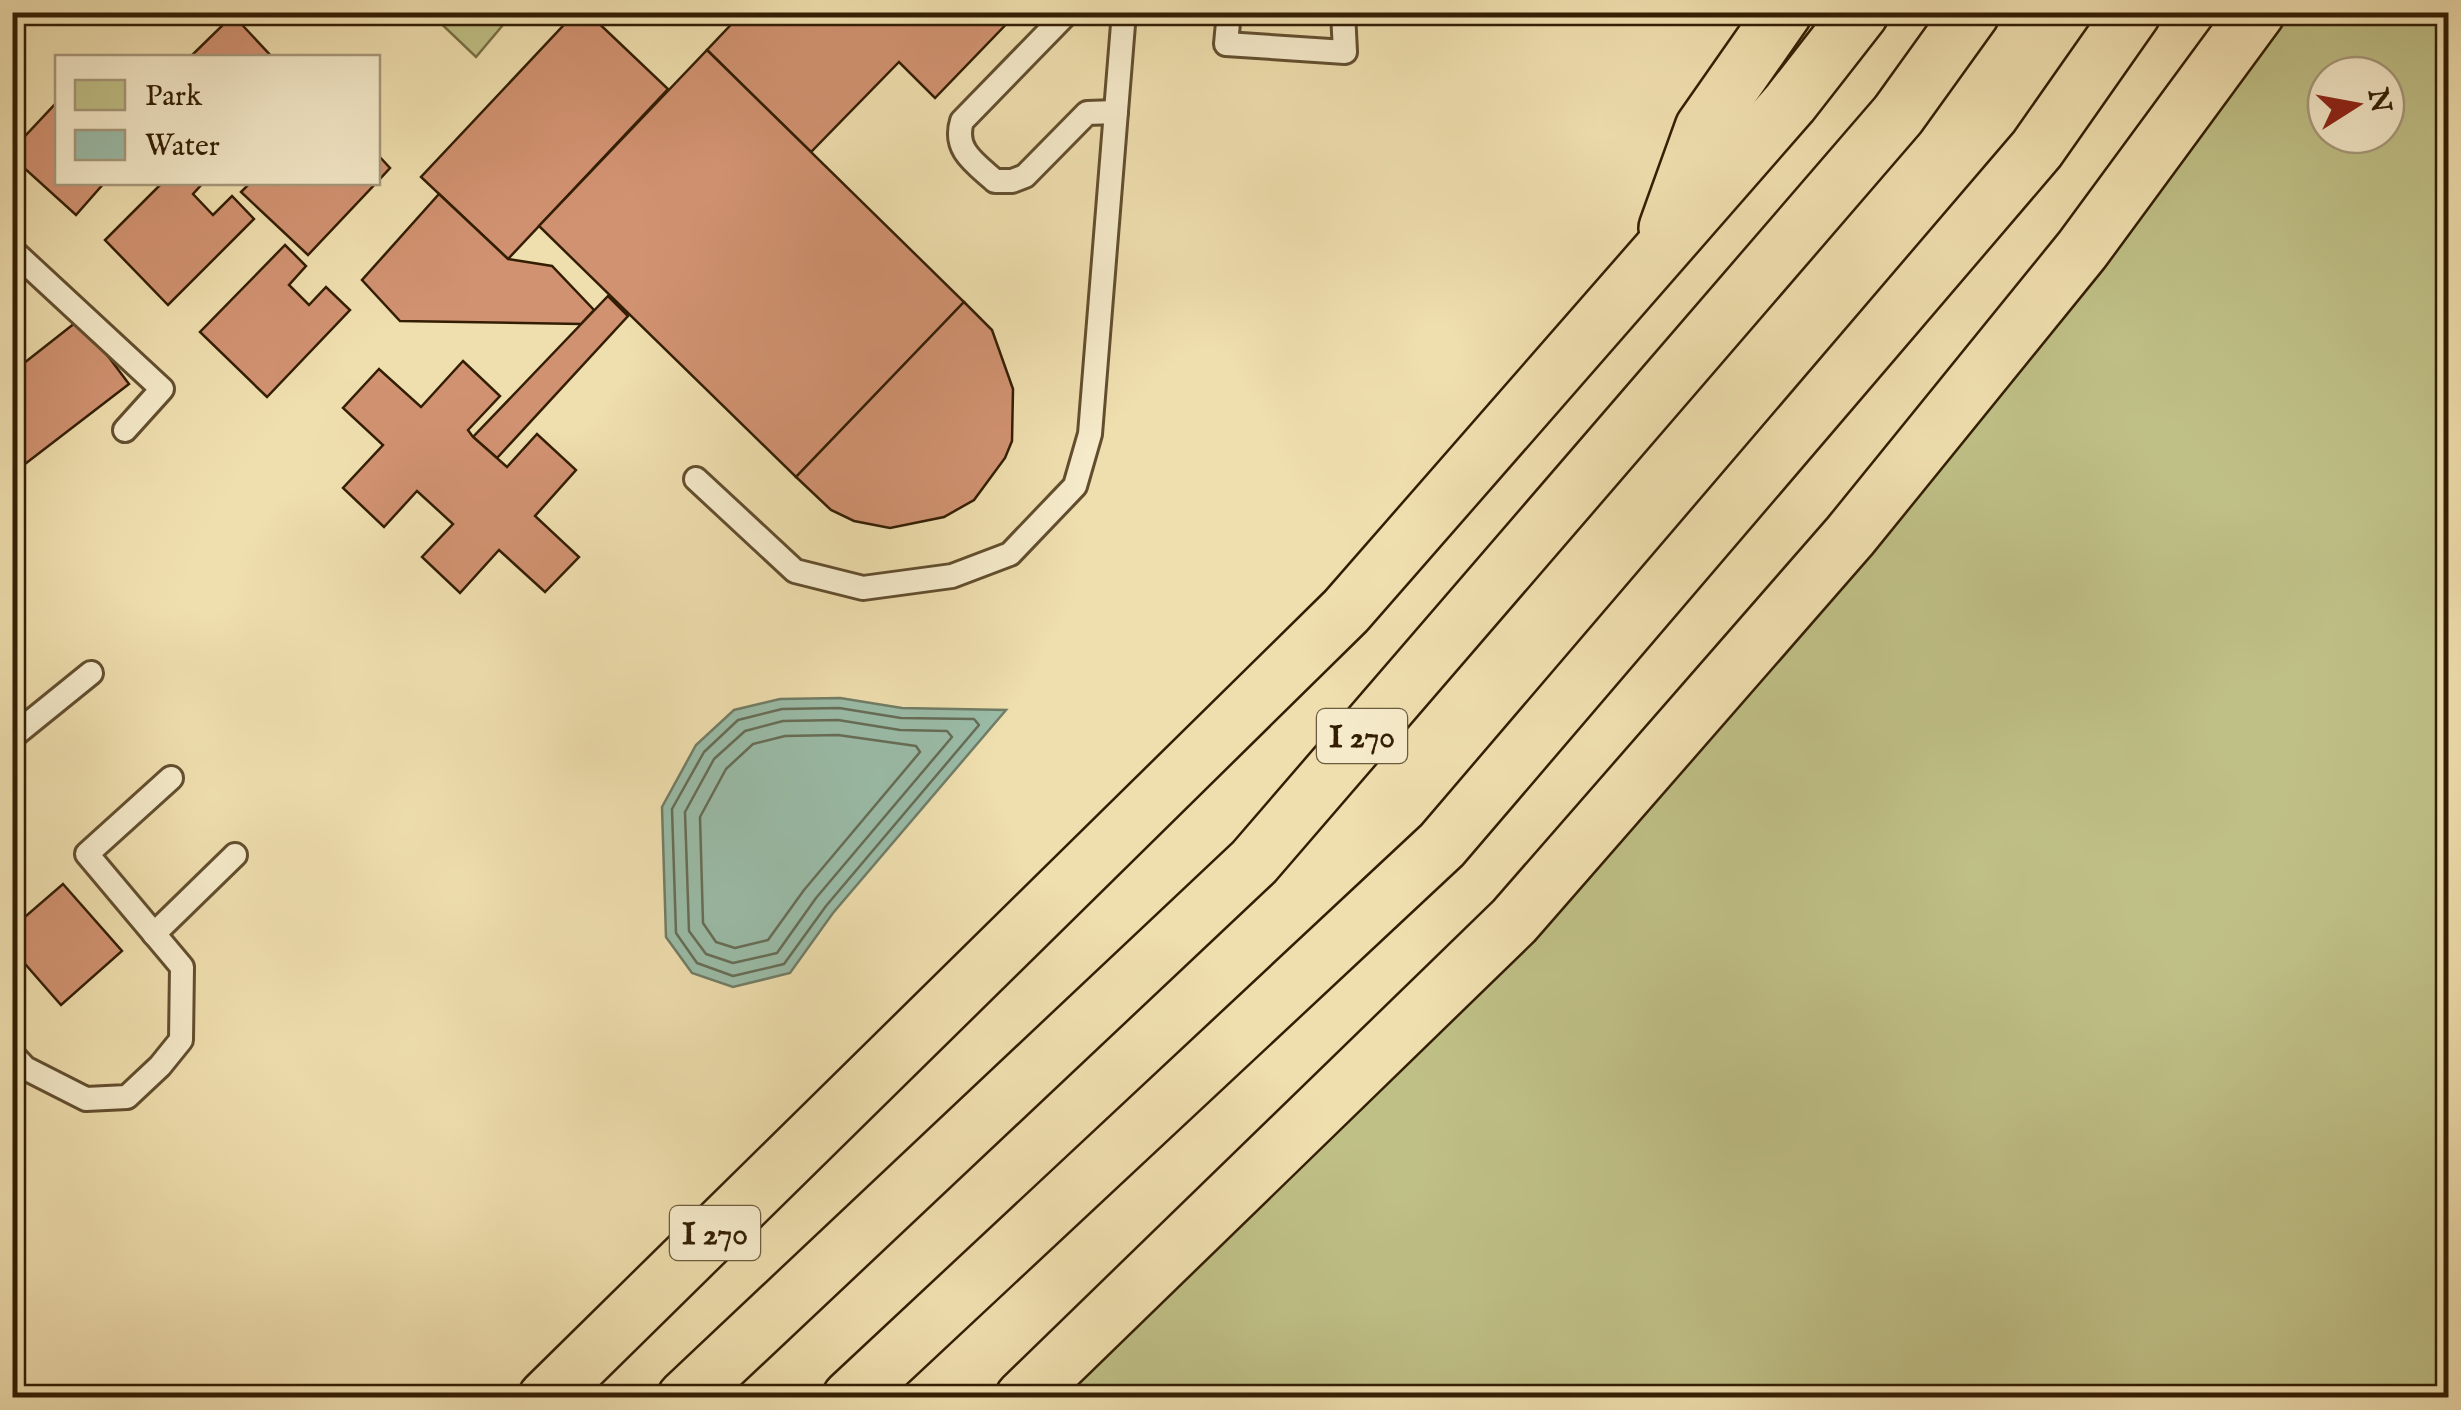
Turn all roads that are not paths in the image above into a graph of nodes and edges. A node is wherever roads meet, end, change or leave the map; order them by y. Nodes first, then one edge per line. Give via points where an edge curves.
1 (1068, 12) edge
2 (1124, 12) edge
3 (1229, 12) edge
4 (1343, 12) edge
5 (1784, 12) edge
6 (1861, 12) edge
7 (1972, 12) edge
8 (2133, 12) edge
9 (2257, 12) edge
10 (1116, 112) junction
11 (12, 250) edge
12 (1655, 259) junction
13 (124, 430) dead end
14 (696, 480) dead end
15 (91, 673) dead end
16 (13, 736) edge
17 (171, 778) dead end
18 (235, 855) dead end
19 (154, 934) junction
20 (12, 1054) edge
21 (546, 1398) edge
22 (685, 1398) edge
23 (850, 1398) edge
24 (1024, 1398) edge

1 - 10 lane via 962,120 962,150 995,181 1012,181 1025,176 1087,113
2 - 10 lane
3 - 4 lane via 1226,44 1345,52
5 - 12 highway via 1703,128
6 - 12 highway, I 270
7 - 22 highway, I 270 via 1898,114 1254,862
8 - 23 highway via 2037,149 1442,845
9 - 24 highway via 2082,250 1850,536 1514,921
10 - 14 lane via 1090,434 1075,486 1010,554 952,576 863,588 796,571
11 - 13 lane via 162,389
12 - 21 highway, I 270 via 1346,611
15 - 16 lane
17 - 19 lane via 87,854
18 - 19 lane
19 - 20 lane via 182,967 181,1040 127,1097 86,1099 25,1068

